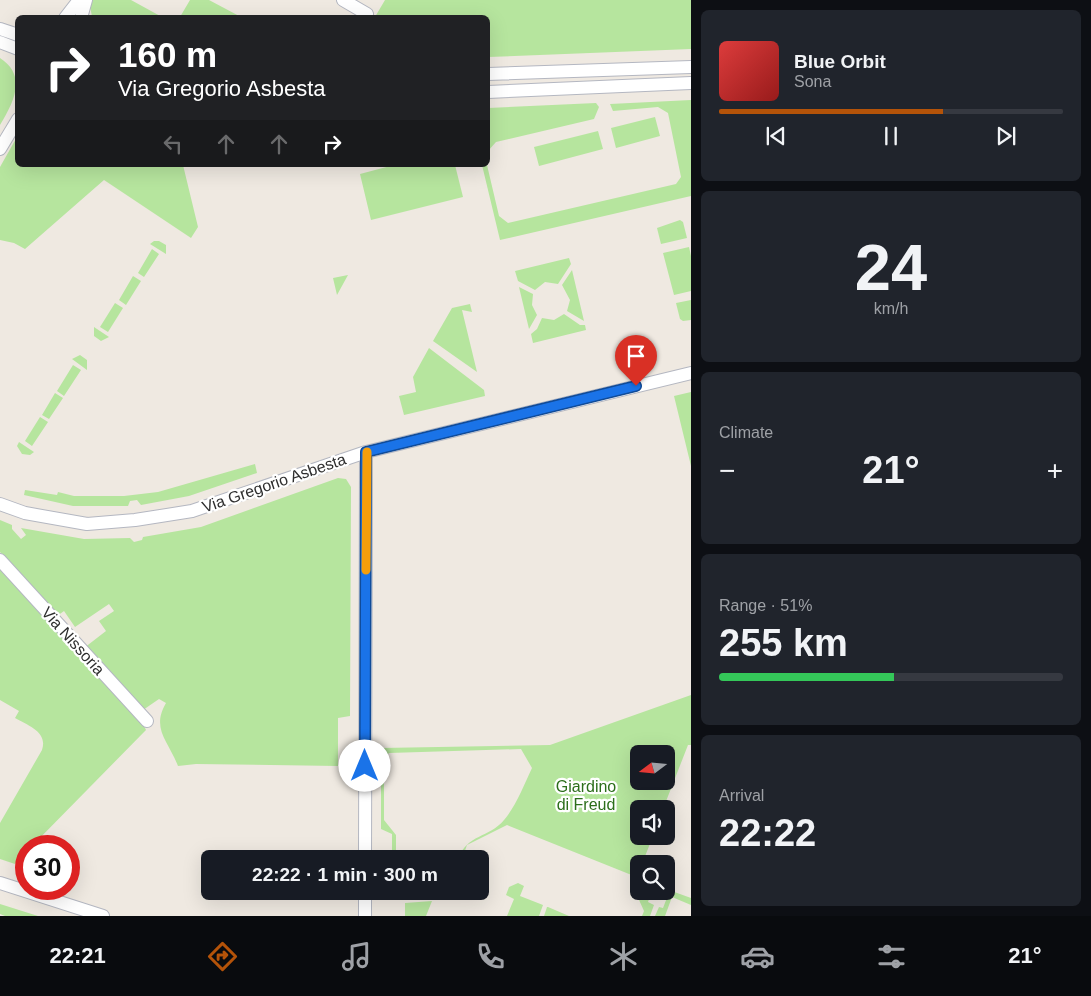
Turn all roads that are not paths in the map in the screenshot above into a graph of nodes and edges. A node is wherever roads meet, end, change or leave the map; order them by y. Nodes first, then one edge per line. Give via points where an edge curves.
1 (79, 0) edge
2 (86, 0) edge
3 (343, 0) edge
4 (367, 14) dead end
5 (67, 15) edge
6 (82, 15) edge
7 (0, 29) edge
8 (15, 34) edge
9 (0, 42) edge
10 (15, 48) edge
11 (691, 67) edge
12 (490, 74) edge
13 (691, 84) edge
14 (490, 92) edge
15 (15, 124) edge
16 (0, 149) edge
17 (691, 373) edge
18 (366, 452) junction
19 (0, 504) edge
20 (0, 560) edge
21 (147, 722) dead end
22 (365, 850) edge
23 (0, 883) edge
24 (365, 900) edge
25 (103, 916) edge
26 (365, 916) edge

1 - 5 street
2 - 6 street
3 - 4 street
7 - 8 street
9 - 10 street
11 - 12 street
13 - 14 street
15 - 16 street
17 - 18 street, Via Gregorio Asbesta
18 - 19 street, Via Gregorio Asbesta via 192,511 135,520 87,524 25,513
18 - 22 street
20 - 21 street, Via Nissoria
23 - 25 street
24 - 26 street

